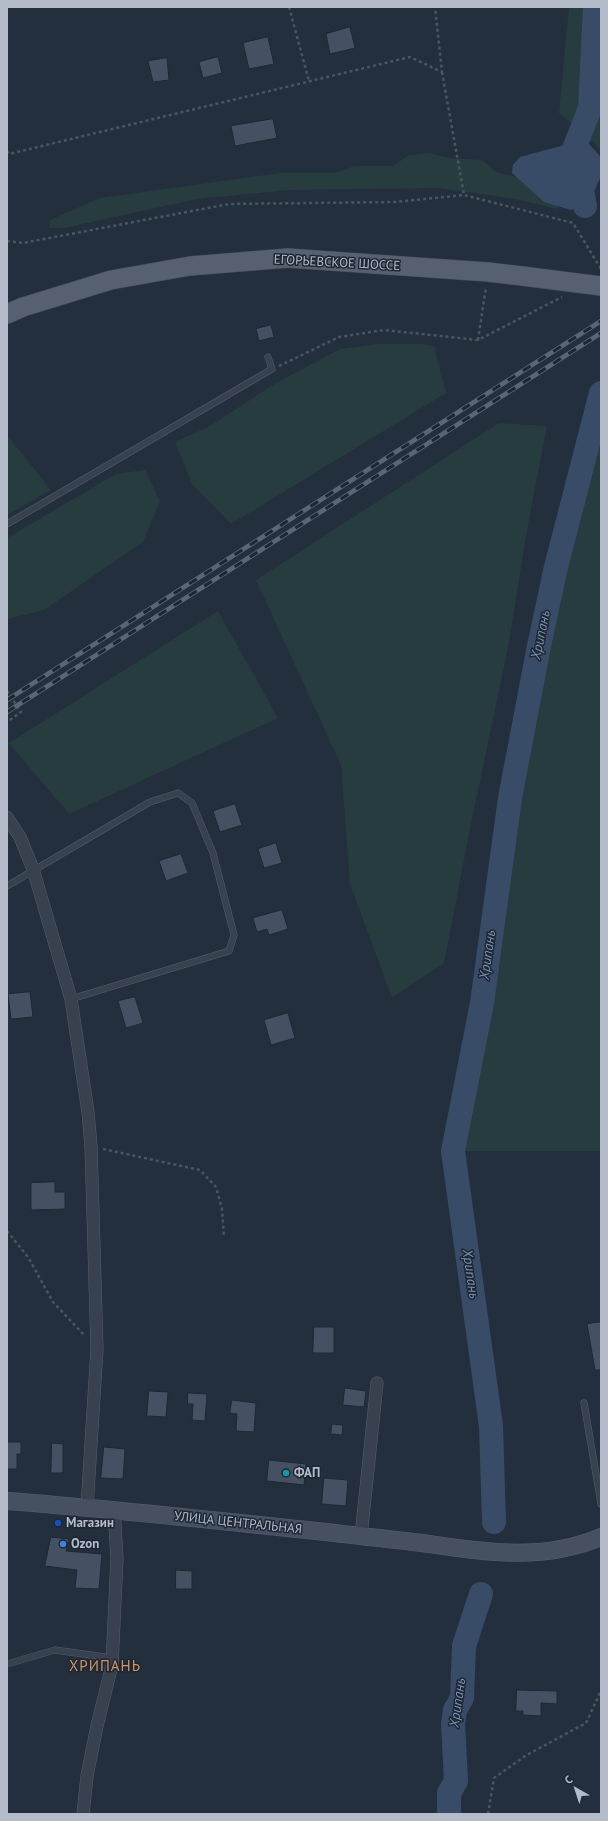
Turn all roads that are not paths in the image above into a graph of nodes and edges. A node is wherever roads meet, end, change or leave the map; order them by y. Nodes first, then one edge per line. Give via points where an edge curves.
1 (601, 286) edge
2 (7, 314) edge
3 (268, 356) dead end
4 (7, 524) edge
5 (7, 817) edge
6 (33, 869) junction
7 (7, 886) edge
8 (71, 999) junction
9 (377, 1383) dead end
10 (584, 1403) dead end
11 (7, 1501) edge
12 (601, 1504) edge
13 (87, 1507) junction
14 (114, 1510) junction
15 (361, 1536) junction
16 (601, 1537) edge
17 (112, 1658) junction
18 (7, 1664) edge
19 (83, 1814) edge

1 - 2 main road, ЕГОРЬЕВСКОЕ ШОССЕ, bridge via 488,272 288,258 190,266 111,280
3 - 4 lane via 272,369
5 - 6 street via 20,837
6 - 7 lane
6 - 8 street
6 - 8 lane via 150,802 178,793 192,803 213,853 234,935 230,951
8 - 13 street via 91,1146 97,1349
9 - 15 street
10 - 12 lane
11 - 13 main road, УЛИЦА ЦЕНТРАЛЬНАЯ
13 - 14 main road, УЛИЦА ЦЕНТРАЛЬНАЯ
14 - 15 main road, УЛИЦА ЦЕНТРАЛЬНАЯ
14 - 17 street via 117,1558
15 - 16 main road, УЛИЦА ЦЕНТРАЛЬНАЯ via 487,1552 542,1553 583,1545
17 - 18 lane via 55,1650
17 - 19 street via 89,1769

